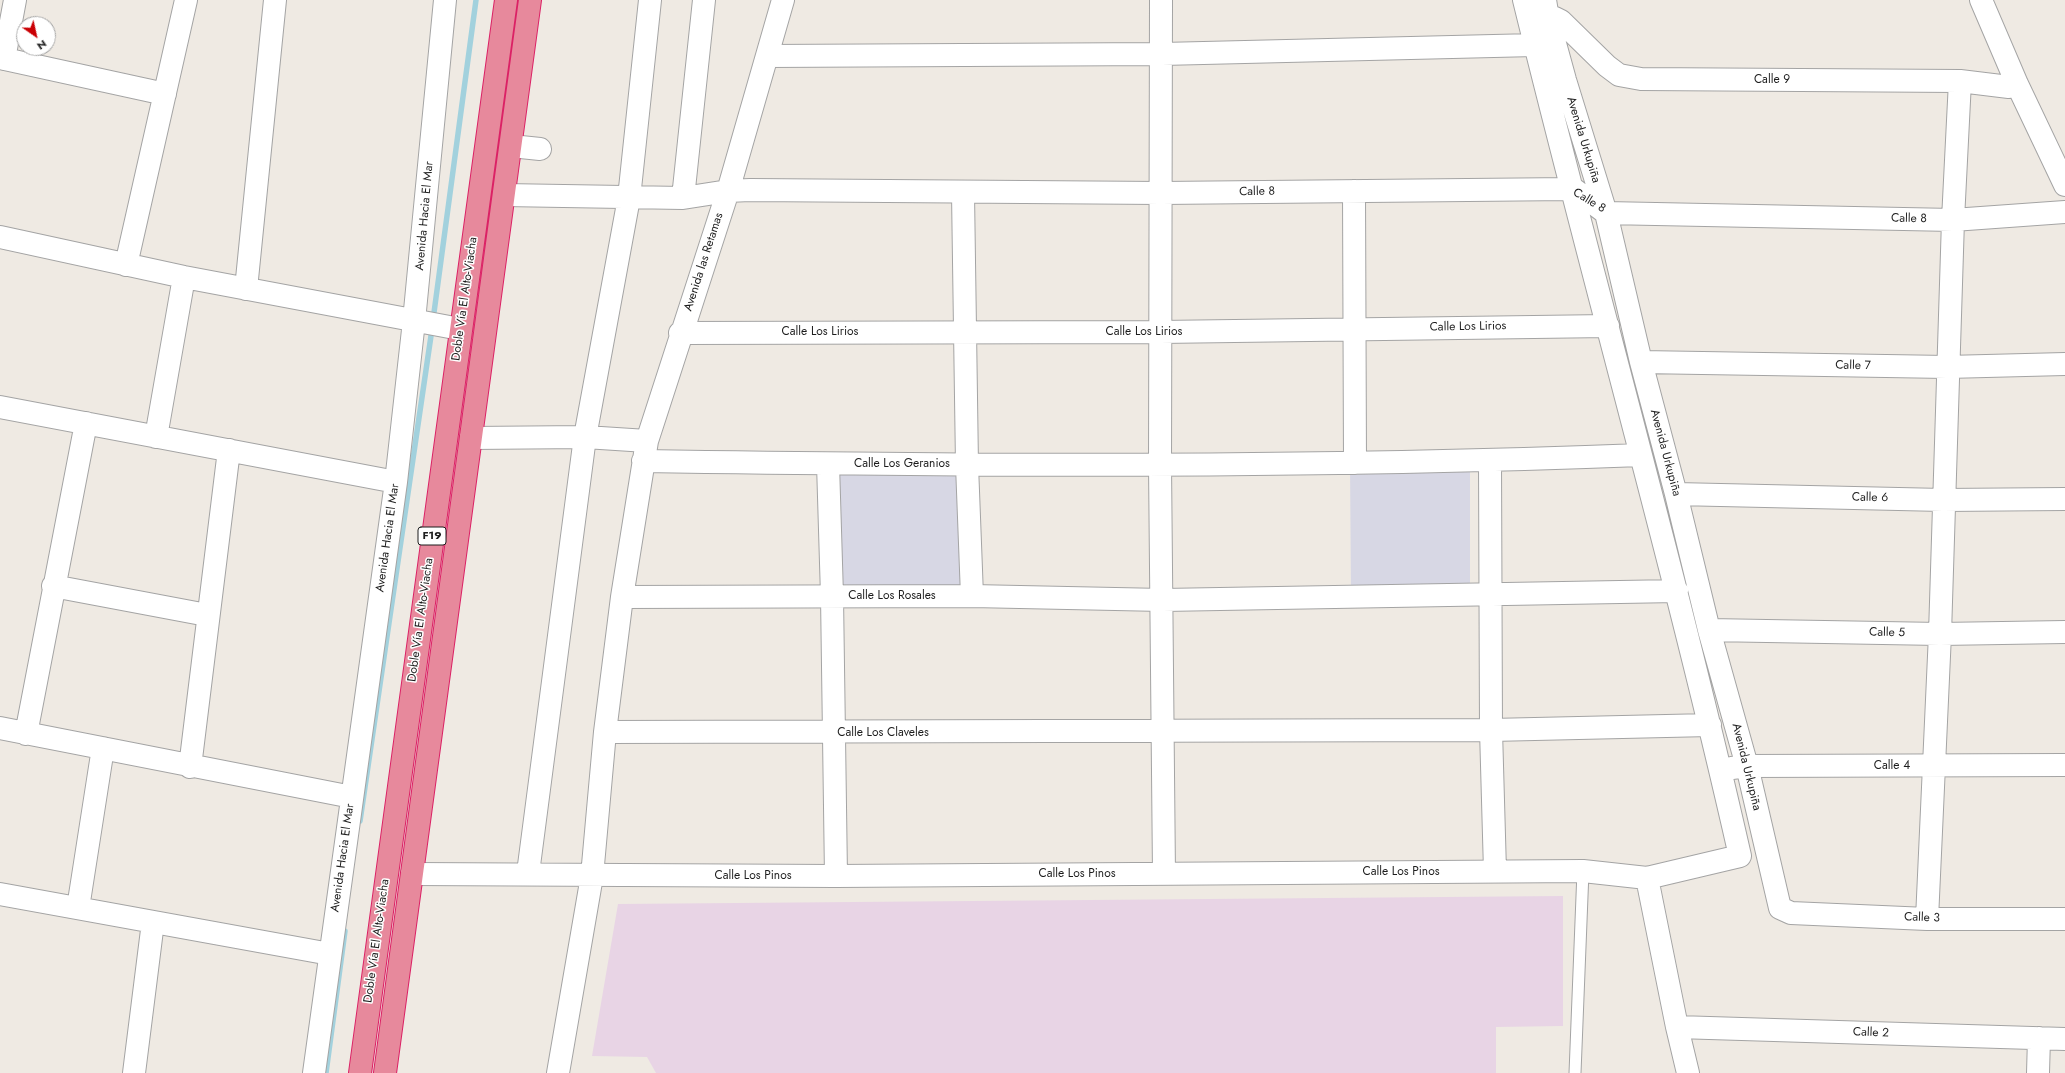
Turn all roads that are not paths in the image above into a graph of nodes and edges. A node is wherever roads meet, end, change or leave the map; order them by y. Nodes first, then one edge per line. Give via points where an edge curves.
1 (15, 0) edge
2 (186, 0) edge
3 (275, 0) edge
4 (445, 0) edge
5 (506, 0) edge
6 (530, 0) edge
7 (650, 0) edge
8 (704, 0) edge
9 (782, 0) edge
10 (1161, 0) edge
11 (1524, 0) edge
12 (1981, 0) edge
13 (1547, 9) edge
14 (1535, 45) junction
15 (1162, 54) junction
16 (766, 56) junction
17 (2, 58) edge
18 (1960, 81) junction
19 (2017, 84) junction
20 (165, 94) junction
21 (511, 146) junction
22 (540, 149) dead end
23 (2065, 185) edge
24 (1570, 189) junction
25 (728, 191) junction
26 (1354, 191) junction
27 (963, 193) junction
28 (1161, 193) junction
29 (504, 195) junction
30 (629, 198) junction
31 (683, 198) junction
32 (2065, 212) edge
33 (1606, 213) junction
34 (1953, 220) junction
35 (0, 237) edge
36 (126, 265) junction
37 (184, 277) junction
38 (246, 289) junction
39 (438, 325) junction
40 (1608, 326) junction
41 (1355, 329) junction
42 (964, 332) junction
43 (1160, 332) junction
44 (680, 333) junction
45 (1641, 362) junction
46 (2065, 364) edge
47 (1947, 367) junction
48 (0, 407) edge
49 (86, 423) junction
50 (156, 437) junction
51 (584, 437) junction
52 (471, 438) junction
53 (229, 450) junction
54 (645, 451) junction
55 (1641, 454) junction
56 (1490, 461) junction
57 (1355, 463) junction
58 (828, 464) junction
59 (1160, 464) junction
60 (967, 465) junction
61 (396, 482) junction
62 (1676, 494) junction
63 (2065, 499) edge
64 (1943, 500) junction
65 (53, 586) junction
66 (1677, 591) junction
67 (1490, 594) junction
68 (832, 596) junction
69 (972, 596) junction
70 (622, 597) junction
71 (1163, 600) junction
72 (207, 615) junction
73 (1709, 630) junction
74 (2065, 632) edge
75 (1940, 634) junction
76 (1710, 725) junction
77 (0, 728) edge
78 (1491, 730) junction
79 (1162, 731) junction
80 (605, 732) junction
81 (833, 733) junction
82 (26, 734) junction
83 (103, 748) junction
84 (2065, 765) edge
85 (190, 766) junction
86 (1747, 766) junction
87 (1933, 767) junction
88 (1720, 771) junction
89 (352, 797) junction
90 (1495, 871) junction
91 (1583, 871) junction
92 (528, 873) junction
93 (412, 874) junction
94 (1164, 874) junction
95 (592, 876) junction
96 (836, 876) junction
97 (1647, 878) junction
98 (0, 894) edge
99 (78, 908) junction
100 (1780, 908) joint
101 (1927, 919) junction
102 (2065, 919) edge
103 (154, 922) junction
104 (330, 954) junction
105 (1677, 1027) junction
106 (2039, 1038) junction
107 (2065, 1039) edge
108 (134, 1073) edge
109 (314, 1073) edge
110 (360, 1073) edge
111 (385, 1073) edge
112 (558, 1073) edge
113 (1575, 1073) edge
114 (1688, 1073) edge
115 (2038, 1073) edge

1 - 17 street
2 - 20 street
3 - 38 street
4 - 39 street, Avenida Hacia El Mar
5 - 39 highway, Doble Vía El Alto-Viacha / F19
6 - 21 highway, Doble Vía El Alto-Viacha / F19
7 - 30 street
8 - 31 street
9 - 16 street, Avenida las Retamas
10 - 15 street
11 - 14 street
12 - 19 street
13 - 18 street, Calle 9 via 1607,66 1620,75 1641,79
13 - 33 street, Avenida Urkupiña via 1565,80
14 - 15 street
14 - 24 street
15 - 16 street
15 - 28 street
16 - 25 street, Avenida las Retamas
17 - 20 street
18 - 19 street, Calle 9 via 2008,87
18 - 34 street
19 - 23 street
20 - 36 street
21 - 22 street
21 - 29 highway, Doble Vía El Alto-Viacha / F19
24 - 26 street, Calle 8
24 - 33 street, Calle 8
24 - 40 street
25 - 27 street, Calle 8
25 - 31 street, Calle 8
25 - 44 street, Avenida las Retamas
26 - 28 street, Calle 8
26 - 41 street
27 - 28 street, Calle 8
27 - 42 street
28 - 43 street
29 - 30 street, Calle 8
29 - 52 highway, Doble Vía El Alto-Viacha / F19
30 - 31 street, Calle 8
30 - 51 street
32 - 34 street, Calle 8
33 - 34 street, Calle 8
33 - 45 street, Avenida Urkupiña
34 - 47 street
35 - 36 street
36 - 37 street
37 - 38 street
37 - 50 street
38 - 39 street
39 - 61 street, Avenida Hacia El Mar
39 - 110 highway, Doble Vía El Alto-Viacha / F19
40 - 41 street, Calle Los Lirios
40 - 55 street
41 - 43 street, Calle Los Lirios
41 - 57 street
42 - 43 street, Calle Los Lirios
42 - 44 street, Calle Los Lirios
42 - 60 street
43 - 59 street
44 - 54 street, Avenida las Retamas
45 - 47 street, Calle 7
45 - 62 street, Avenida Urkupiña
46 - 47 street, Calle 7
47 - 64 street
48 - 49 street
49 - 50 street
49 - 65 street
50 - 53 street
51 - 52 street, Calle Los Geranios
51 - 54 street, Calle Los Geranios
51 - 92 street
52 - 93 highway, Doble Vía El Alto-Viacha / F19
53 - 61 street
53 - 72 street
54 - 58 street, Calle Los Geranios
54 - 70 street, Avenida las Retamas
55 - 56 street, Calle Los Geranios
55 - 66 street
56 - 57 street, Calle Los Geranios
56 - 67 street
57 - 59 street, Calle Los Geranios
58 - 60 street, Calle Los Geranios
58 - 68 street
59 - 60 street, Calle Los Geranios
59 - 71 street
60 - 69 street
61 - 89 street, Avenida Hacia El Mar
62 - 64 street, Calle 6
62 - 73 street, Avenida Urkupiña
63 - 64 street, Calle 6
64 - 75 street
65 - 72 street
65 - 82 street
66 - 67 street, Calle Los Rosales
66 - 76 street
67 - 71 street, Calle Los Rosales
67 - 78 street
68 - 69 street, Calle Los Rosales
68 - 70 street, Calle Los Rosales
68 - 81 street
69 - 71 street, Calle Los Rosales
70 - 80 street, Avenida las Retamas
71 - 79 street
72 - 85 street
73 - 75 street, Calle 5
73 - 86 street, Avenida Urkupiña
74 - 75 street, Calle 5
75 - 87 street
76 - 78 street, Calle Los Claveles
76 - 88 street
77 - 82 street
78 - 79 street, Calle Los Claveles
78 - 90 street
79 - 81 street, Calle Los Claveles
79 - 94 street
80 - 81 street, Calle Los Claveles
80 - 95 street, Avenida las Retamas
81 - 96 street
82 - 83 street
83 - 85 street
83 - 99 street
84 - 87 street, Calle 4
85 - 89 street
86 - 87 street, Calle 4
86 - 88 street, Calle 4
86 - 100 street, Avenida Urkupiña
87 - 101 street
88 - 97 street, Calle Los Pinos via 1740,856
89 - 104 street, Avenida Hacia El Mar
90 - 91 street, Calle Los Pinos
90 - 94 street, Calle Los Pinos
91 - 97 street, Calle Los Pinos
91 - 113 lane
92 - 93 street, Calle Los Pinos
92 - 95 street, Calle Los Pinos
93 - 111 highway, Doble Vía El Alto-Viacha / F19
94 - 96 street, Calle Los Pinos
95 - 96 street, Calle Los Pinos
95 - 112 street, Avenida las Retamas
97 - 105 street
98 - 99 street
99 - 103 street
100 - 101 street, Calle 3 via 1791,913
101 - 102 street, Calle 3
103 - 104 street
103 - 108 street
104 - 109 street, Avenida Hacia El Mar
105 - 106 street, Calle 2
105 - 114 street
106 - 107 street, Calle 2
106 - 115 street

